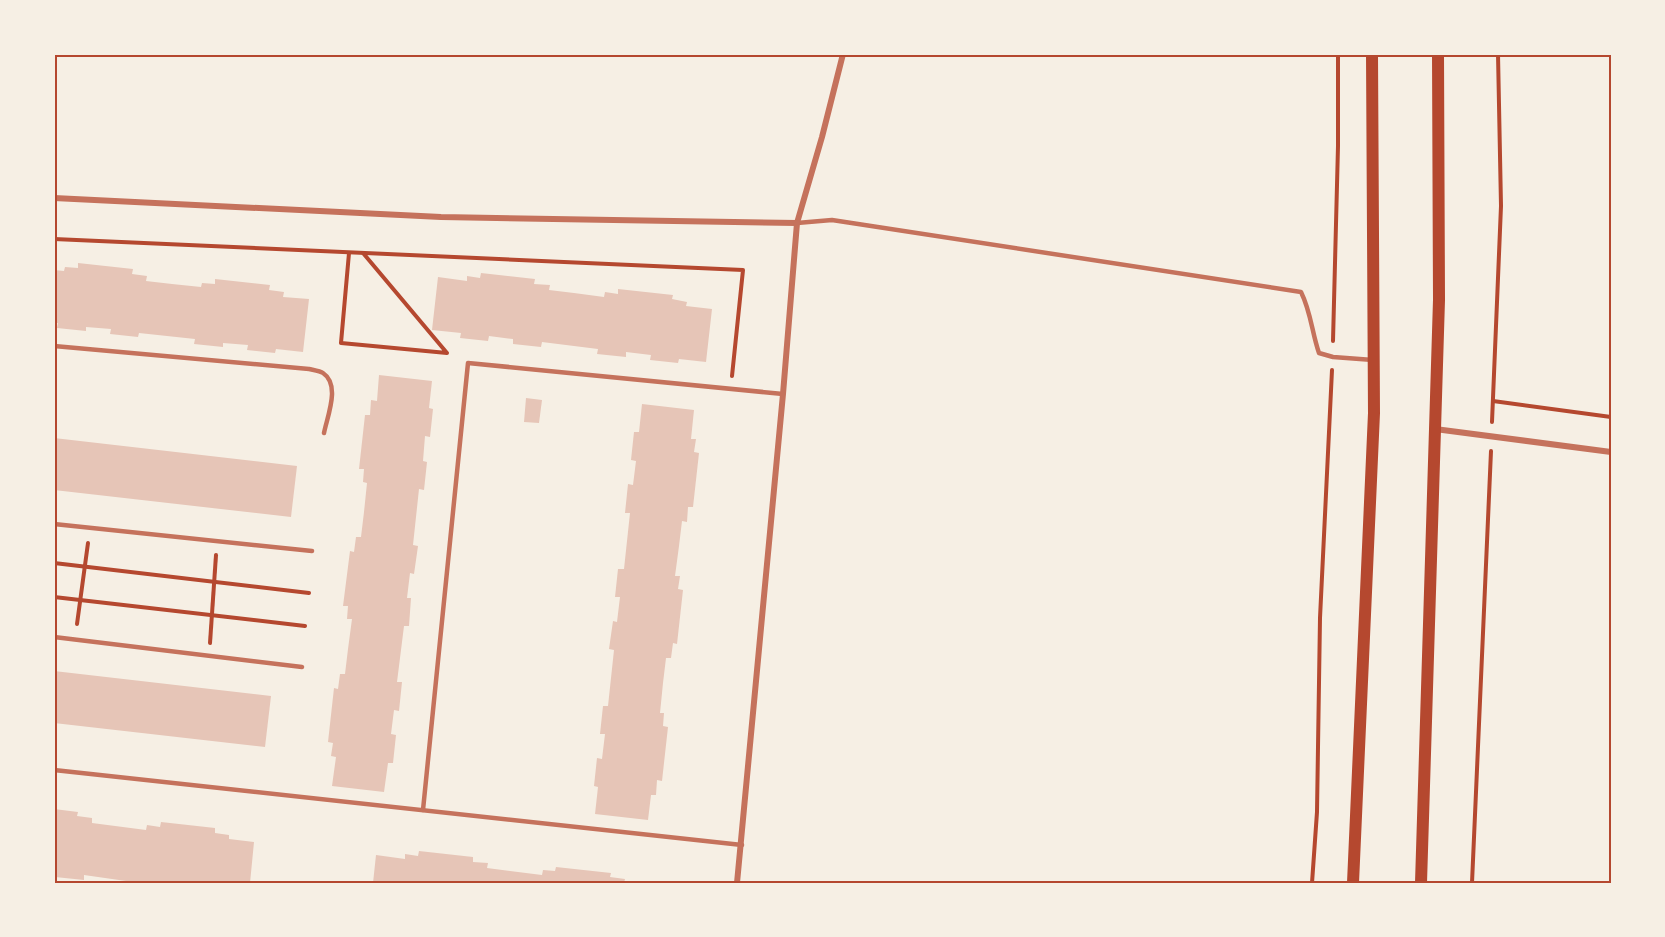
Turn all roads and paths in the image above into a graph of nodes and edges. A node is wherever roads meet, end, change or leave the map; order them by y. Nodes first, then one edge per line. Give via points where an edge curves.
1 (843, 54) edge
2 (1338, 54) edge
3 (1372, 54) edge
4 (1438, 54) edge
5 (1498, 54) edge
6 (54, 198) edge
7 (796, 224) junction
8 (54, 239) edge
9 (349, 253) junction
10 (363, 253) junction
11 (54, 346) edge
12 (1333, 357) junction
13 (1373, 360) junction
14 (731, 389) junction
15 (783, 394) junction
16 (1493, 401) junction
17 (1611, 417) edge
18 (1435, 429) junction
19 (324, 433) dead end
20 (1491, 436) junction
21 (1611, 452) edge
22 (54, 525) edge
23 (89, 527) junction
24 (218, 541) junction
25 (312, 551) dead end
26 (54, 563) edge
27 (86, 567) junction
28 (214, 582) junction
29 (309, 593) dead end
30 (54, 597) edge
31 (80, 600) junction
32 (211, 616) junction
33 (305, 626) dead end
34 (54, 637) edge
35 (76, 640) junction
36 (209, 656) junction
37 (302, 667) dead end
38 (54, 770) edge
39 (423, 810) junction
40 (742, 845) junction
41 (737, 883) edge
42 (1312, 883) edge
43 (1353, 883) edge
44 (1421, 883) edge
45 (1472, 883) edge

1 - 7 street
2 - 12 path
3 - 13 main road
4 - 18 main road
5 - 16 path via 1501,206
6 - 7 street via 441,217
7 - 12 lane via 832,220 1301,292 1309,307 1318,353
7 - 15 street
8 - 9 path
9 - 10 path
9 - 10 path via 341,343 447,353
10 - 14 path via 743,270
11 - 19 lane via 323,373 331,383 332,396
12 - 13 lane
12 - 42 path
13 - 43 main road via 1374,413
14 - 15 lane
14 - 39 lane via 468,363
15 - 40 street
16 - 17 path
16 - 20 path
18 - 20 street
18 - 44 main road
20 - 21 street
20 - 45 path
22 - 23 lane
23 - 24 lane
23 - 27 path
24 - 25 lane
24 - 28 path
26 - 27 path
27 - 28 path
27 - 31 path
28 - 29 path
28 - 32 path
30 - 31 path
31 - 32 path
31 - 35 path
32 - 33 path
32 - 36 path
34 - 35 lane
35 - 36 lane
36 - 37 lane
38 - 39 lane
39 - 40 lane
40 - 41 street

